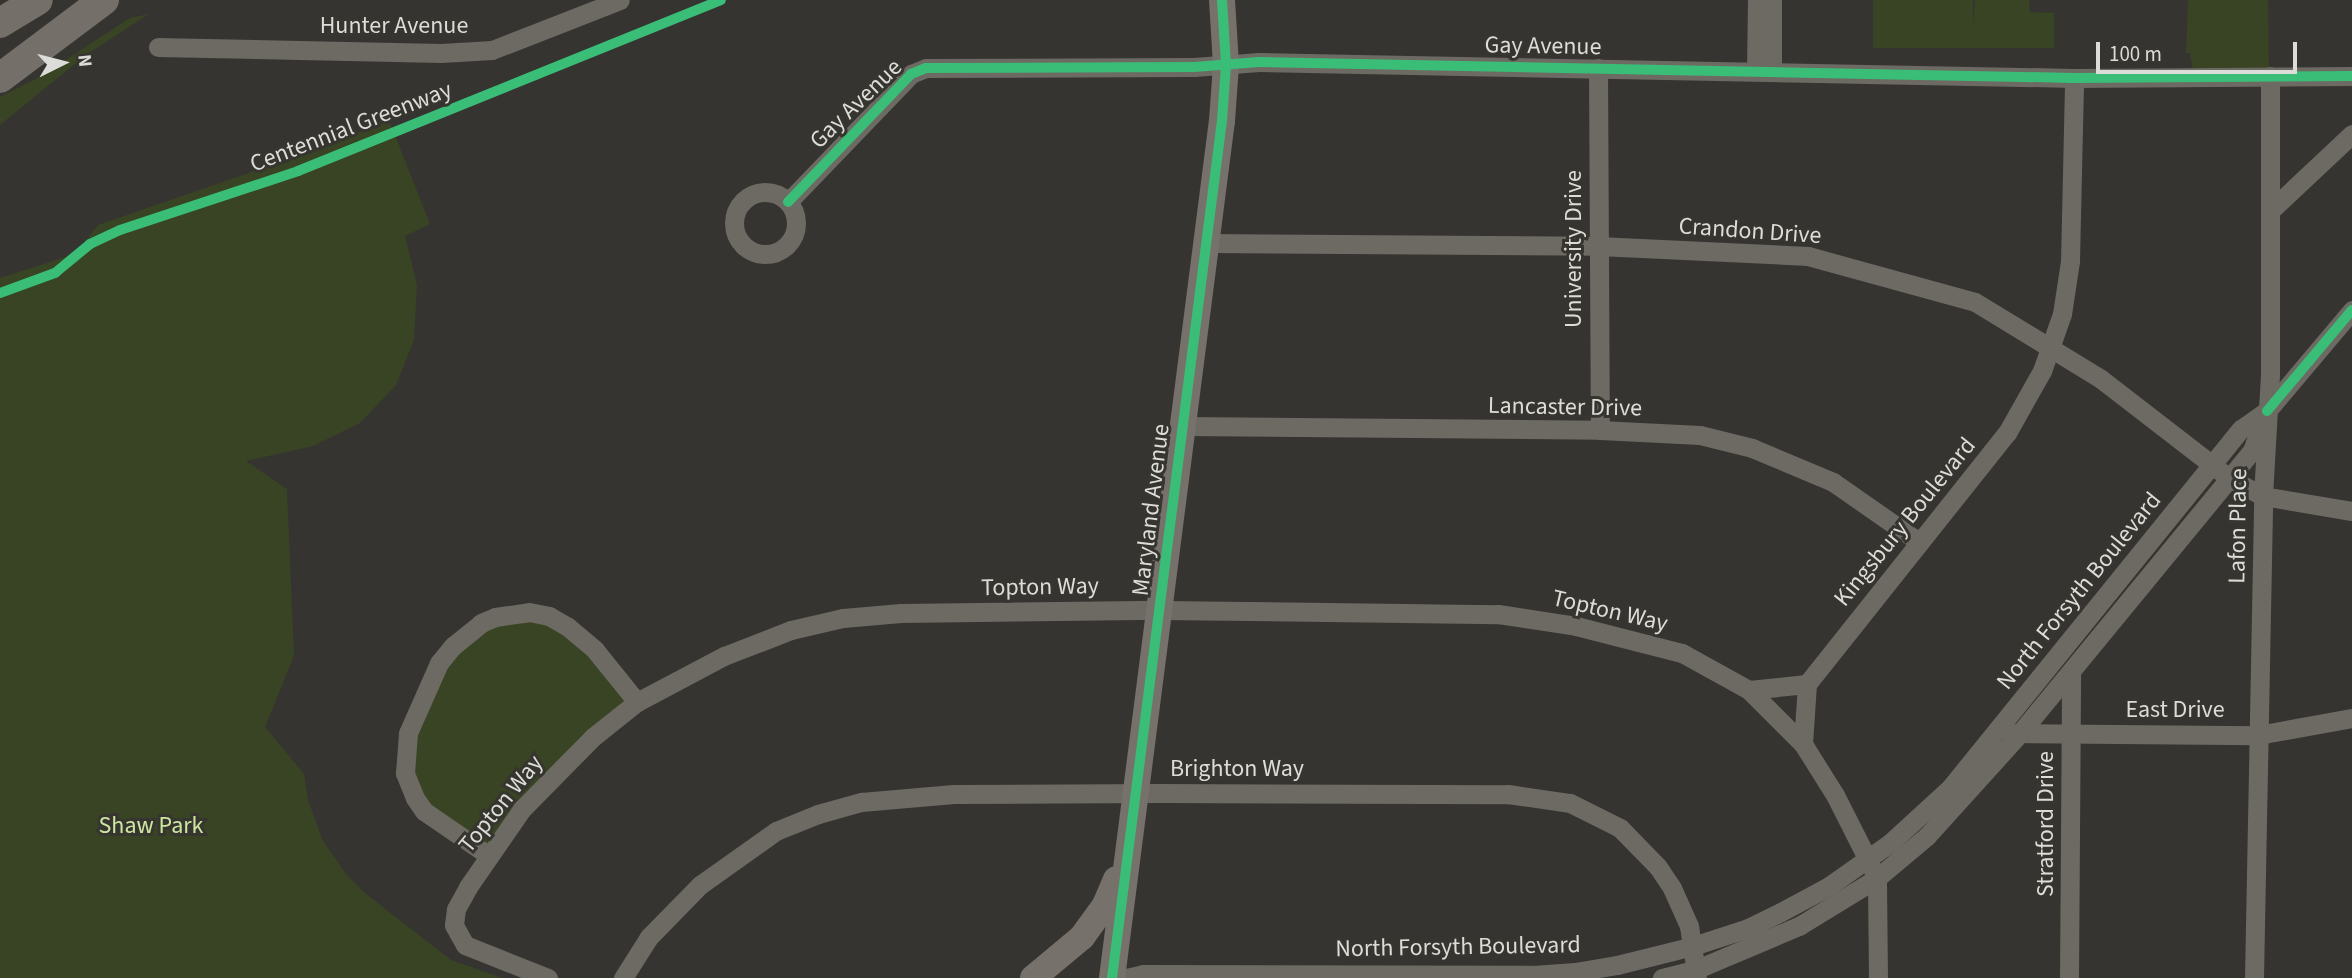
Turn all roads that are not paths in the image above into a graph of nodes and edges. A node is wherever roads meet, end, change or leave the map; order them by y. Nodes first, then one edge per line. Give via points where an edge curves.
1 (38, 0) edge
2 (89, 0) edge
3 (104, 0) edge
4 (620, 0) edge
5 (1222, 0) edge
6 (1756, 0) edge
7 (1772, 0) edge
8 (0, 23) edge
9 (158, 47) dead end
10 (0, 53) edge
11 (1225, 55) junction
12 (1598, 68) junction
13 (1764, 71) junction
14 (2270, 76) junction
15 (2352, 76) edge
16 (0, 78) edge
17 (2074, 78) junction
18 (2352, 134) edge
19 (788, 202) dead end
20 (2271, 210) junction
21 (1207, 243) junction
22 (1598, 246) junction
23 (2351, 313) edge
24 (2051, 347) junction
25 (2267, 411) junction
26 (1183, 426) junction
27 (1600, 430) junction
28 (2212, 464) junction
29 (2229, 478) junction
30 (2263, 496) junction
31 (2352, 511) edge
32 (1919, 542) junction
33 (1160, 610) junction
34 (2071, 671) junction
35 (1807, 684) junction
36 (1749, 690) junction
37 (637, 702) junction
38 (2352, 718) edge
39 (1996, 733) junction
40 (2020, 733) junction
41 (2071, 734) junction
42 (2258, 734) junction
43 (1803, 744) junction
44 (1135, 794) junction
45 (1128, 848) junction
46 (488, 855) junction
47 (1867, 859) junction
48 (1877, 878) junction
49 (1693, 946) junction
50 (1697, 974) edge
51 (1316, 976) edge
52 (1507, 977) edge
53 (548, 978) edge
54 (623, 978) edge
55 (1033, 978) edge
56 (1112, 978) edge
57 (1126, 978) edge
58 (1662, 978) edge
59 (1878, 978) edge
60 (2070, 978) edge
61 (2254, 978) edge

1 - 8 highway
2 - 10 highway
3 - 16 highway
4 - 9 street, Hunter Avenue via 492,50
5 - 11 main road, Maryland Avenue
6 - 13 street
7 - 13 street
11 - 12 street, Gay Avenue
11 - 19 street, Gay Avenue via 926,68 911,74
11 - 21 main road, Maryland Avenue via 1223,113
12 - 13 street, Gay Avenue
12 - 22 street, University Drive
13 - 17 street, Gay Avenue
14 - 15 street, Gay Avenue
14 - 17 street, Gay Avenue
14 - 20 street, Lafon Place
17 - 24 street, Kingsbury Boulevard via 2070,261 2062,314
18 - 20 street
20 - 25 street, Lafon Place
21 - 22 street, Crandon Drive
21 - 26 main road, Maryland Avenue
22 - 24 street, Crandon Drive via 1808,256 1975,302
22 - 27 street, University Drive
23 - 25 street
24 - 28 street, Crandon Drive via 2122,393
24 - 32 street, Kingsbury Boulevard via 2031,394 2007,433
25 - 28 street, North Forsyth Boulevard via 2241,429
25 - 29 street, North Forsyth Boulevard via 2252,451
25 - 30 street, Lafon Place
26 - 27 street, Lancaster Drive
26 - 33 main road, Maryland Avenue
27 - 32 street, Lancaster Drive via 1700,435 1752,449 1833,482
28 - 29 street, Crandon Drive
28 - 39 street, North Forsyth Boulevard
29 - 30 street, Crandon Drive
29 - 34 street, North Forsyth Boulevard
30 - 31 street, Crandon Drive
30 - 42 street, Lafon Place
32 - 35 street, Kingsbury Boulevard
33 - 36 street, Topton Way via 1498,614 1577,625 1682,653
33 - 37 street, Topton Way via 901,612 843,618 791,630 724,656
33 - 44 main road, Maryland Avenue
34 - 40 street, North Forsyth Boulevard
34 - 41 street, Stratford Drive
35 - 36 street
35 - 43 street
36 - 43 street, Topton Way
37 - 46 street, Topton Way via 553,774
37 - 46 street via 588,644 549,616 529,612 495,617 453,646 435,670 408,733 405,772 424,810
38 - 42 street, East Drive
39 - 40 street, East Drive
39 - 47 street, North Forsyth Boulevard via 1942,796
40 - 41 street, East Drive
40 - 48 street, North Forsyth Boulevard via 1951,812
41 - 42 street, East Drive
41 - 60 street, Stratford Drive
42 - 61 street, Lafon Place
43 - 47 street
44 - 45 main road, Maryland Avenue
44 - 49 street, Brighton Way via 1508,794 1570,803 1619,828 1658,867 1683,909
44 - 54 street, Brighton Way via 954,794 861,802 818,814 776,831 700,885 649,937
45 - 55 main road via 1096,921
45 - 56 main road, Maryland Avenue
46 - 53 street, Topton Way via 456,909 456,933 465,945 481,953
47 - 48 street
47 - 49 street, North Forsyth Boulevard via 1782,912
48 - 50 street, North Forsyth Boulevard via 1799,926
48 - 59 street
49 - 50 street, Brighton Way
49 - 52 street, North Forsyth Boulevard via 1617,965
50 - 58 street, North Forsyth Boulevard
51 - 52 street, North Forsyth Boulevard
51 - 57 street, North Forsyth Boulevard via 1143,974

